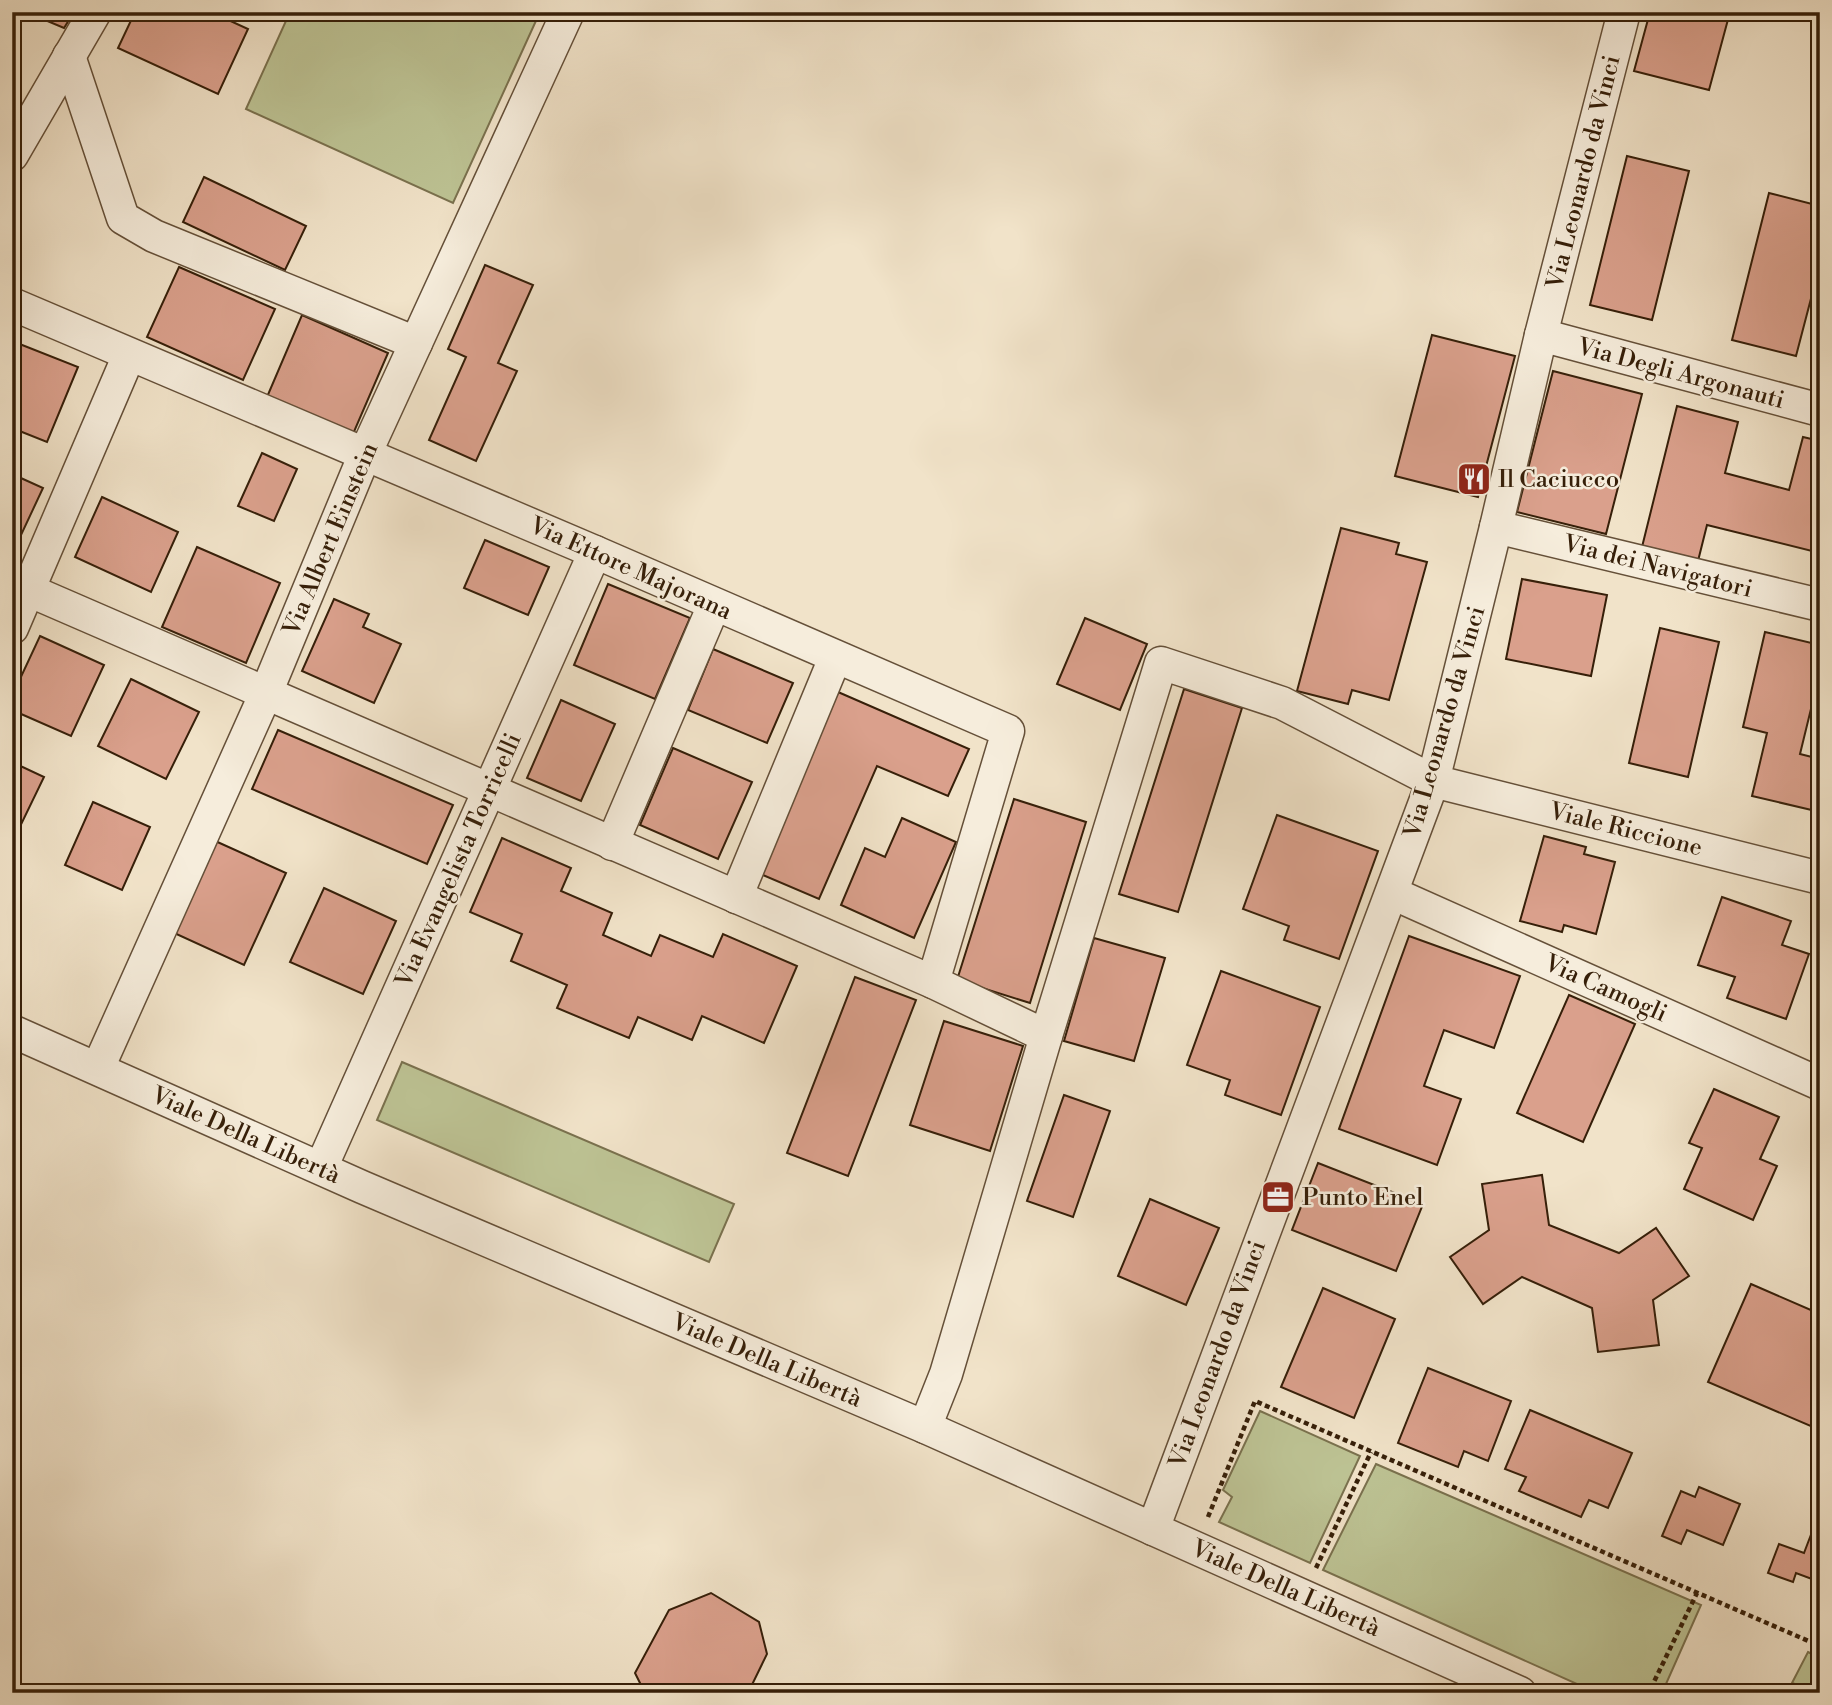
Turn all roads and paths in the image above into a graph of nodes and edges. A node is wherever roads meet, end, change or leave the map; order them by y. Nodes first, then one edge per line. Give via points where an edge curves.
1 (95, 12) edge
2 (568, 12) edge
3 (1624, 12) edge
4 (69, 56) junction
5 (12, 155) edge
6 (12, 304) edge
7 (1541, 335) junction
8 (416, 344) junction
9 (129, 355) junction
10 (1820, 410) edge
11 (365, 454) junction
12 (1496, 527) junction
13 (595, 552) junction
14 (21, 586) edge
15 (714, 605) junction
16 (1820, 605) edge
17 (12, 628) edge
18 (835, 658) junction
19 (265, 693) junction
20 (1433, 781) junction
21 (489, 790) junction
22 (612, 844) junction
23 (1820, 878) edge
24 (1392, 892) junction
25 (736, 897) junction
26 (933, 982) junction
27 (12, 1031) edge
28 (1046, 1036) junction
29 (98, 1068) junction
30 (1820, 1084) edge
31 (321, 1168) junction
32 (925, 1427) junction
33 (1371, 1452) junction
34 (1208, 1517) dead end
35 (1153, 1529) junction
36 (1697, 1593) junction
37 (1303, 1596) junction
38 (1820, 1646) edge
39 (1520, 1693) edge
40 (1656, 1693) edge

1 - 4 street
2 - 8 street, Via Albert Einstein
3 - 7 street, Via Leonardo da Vinci
4 - 5 street
4 - 8 street via 123,218 154,236
6 - 9 street, Via Ettore Majorana
7 - 10 street, Via Degli Argonauti
7 - 12 street, Via Leonardo da Vinci
8 - 11 street, Via Albert Einstein
9 - 11 street, Via Ettore Majorana
9 - 14 street
11 - 13 street, Via Ettore Majorana
11 - 19 street, Via Albert Einstein
12 - 16 street, Via dei Navigatori
12 - 20 street, Via Leonardo da Vinci
13 - 15 street, Via Ettore Majorana
13 - 21 street, Via Evangelista Torricelli
14 - 17 street
14 - 19 street
15 - 18 street, Via Ettore Majorana
15 - 22 street
18 - 25 street
18 - 26 street, Via Ettore Majorana via 1008,731
19 - 21 street
19 - 29 street, Via Albert Einstein
20 - 23 street, Viale Riccione
20 - 24 street, Via Leonardo da Vinci
20 - 28 street, Viale Riccione via 1282,703 1161,663
21 - 22 street
21 - 31 street, Via Evangelista Torricelli
22 - 25 street
24 - 30 street, Via Camogli
24 - 35 street, Via Leonardo da Vinci
25 - 26 street
26 - 28 street
27 - 29 street, Viale Della Libertà
28 - 32 street via 946,1374
29 - 31 street, Viale Della Libertà
31 - 32 street, Viale Della Libertà
32 - 35 street, Viale Della Libertà
33 - 34 path via 1255,1401
33 - 36 path
33 - 37 path
35 - 37 street, Viale Della Libertà
36 - 38 path
36 - 40 path via 1650,1690
37 - 39 street, Viale Della Libertà

